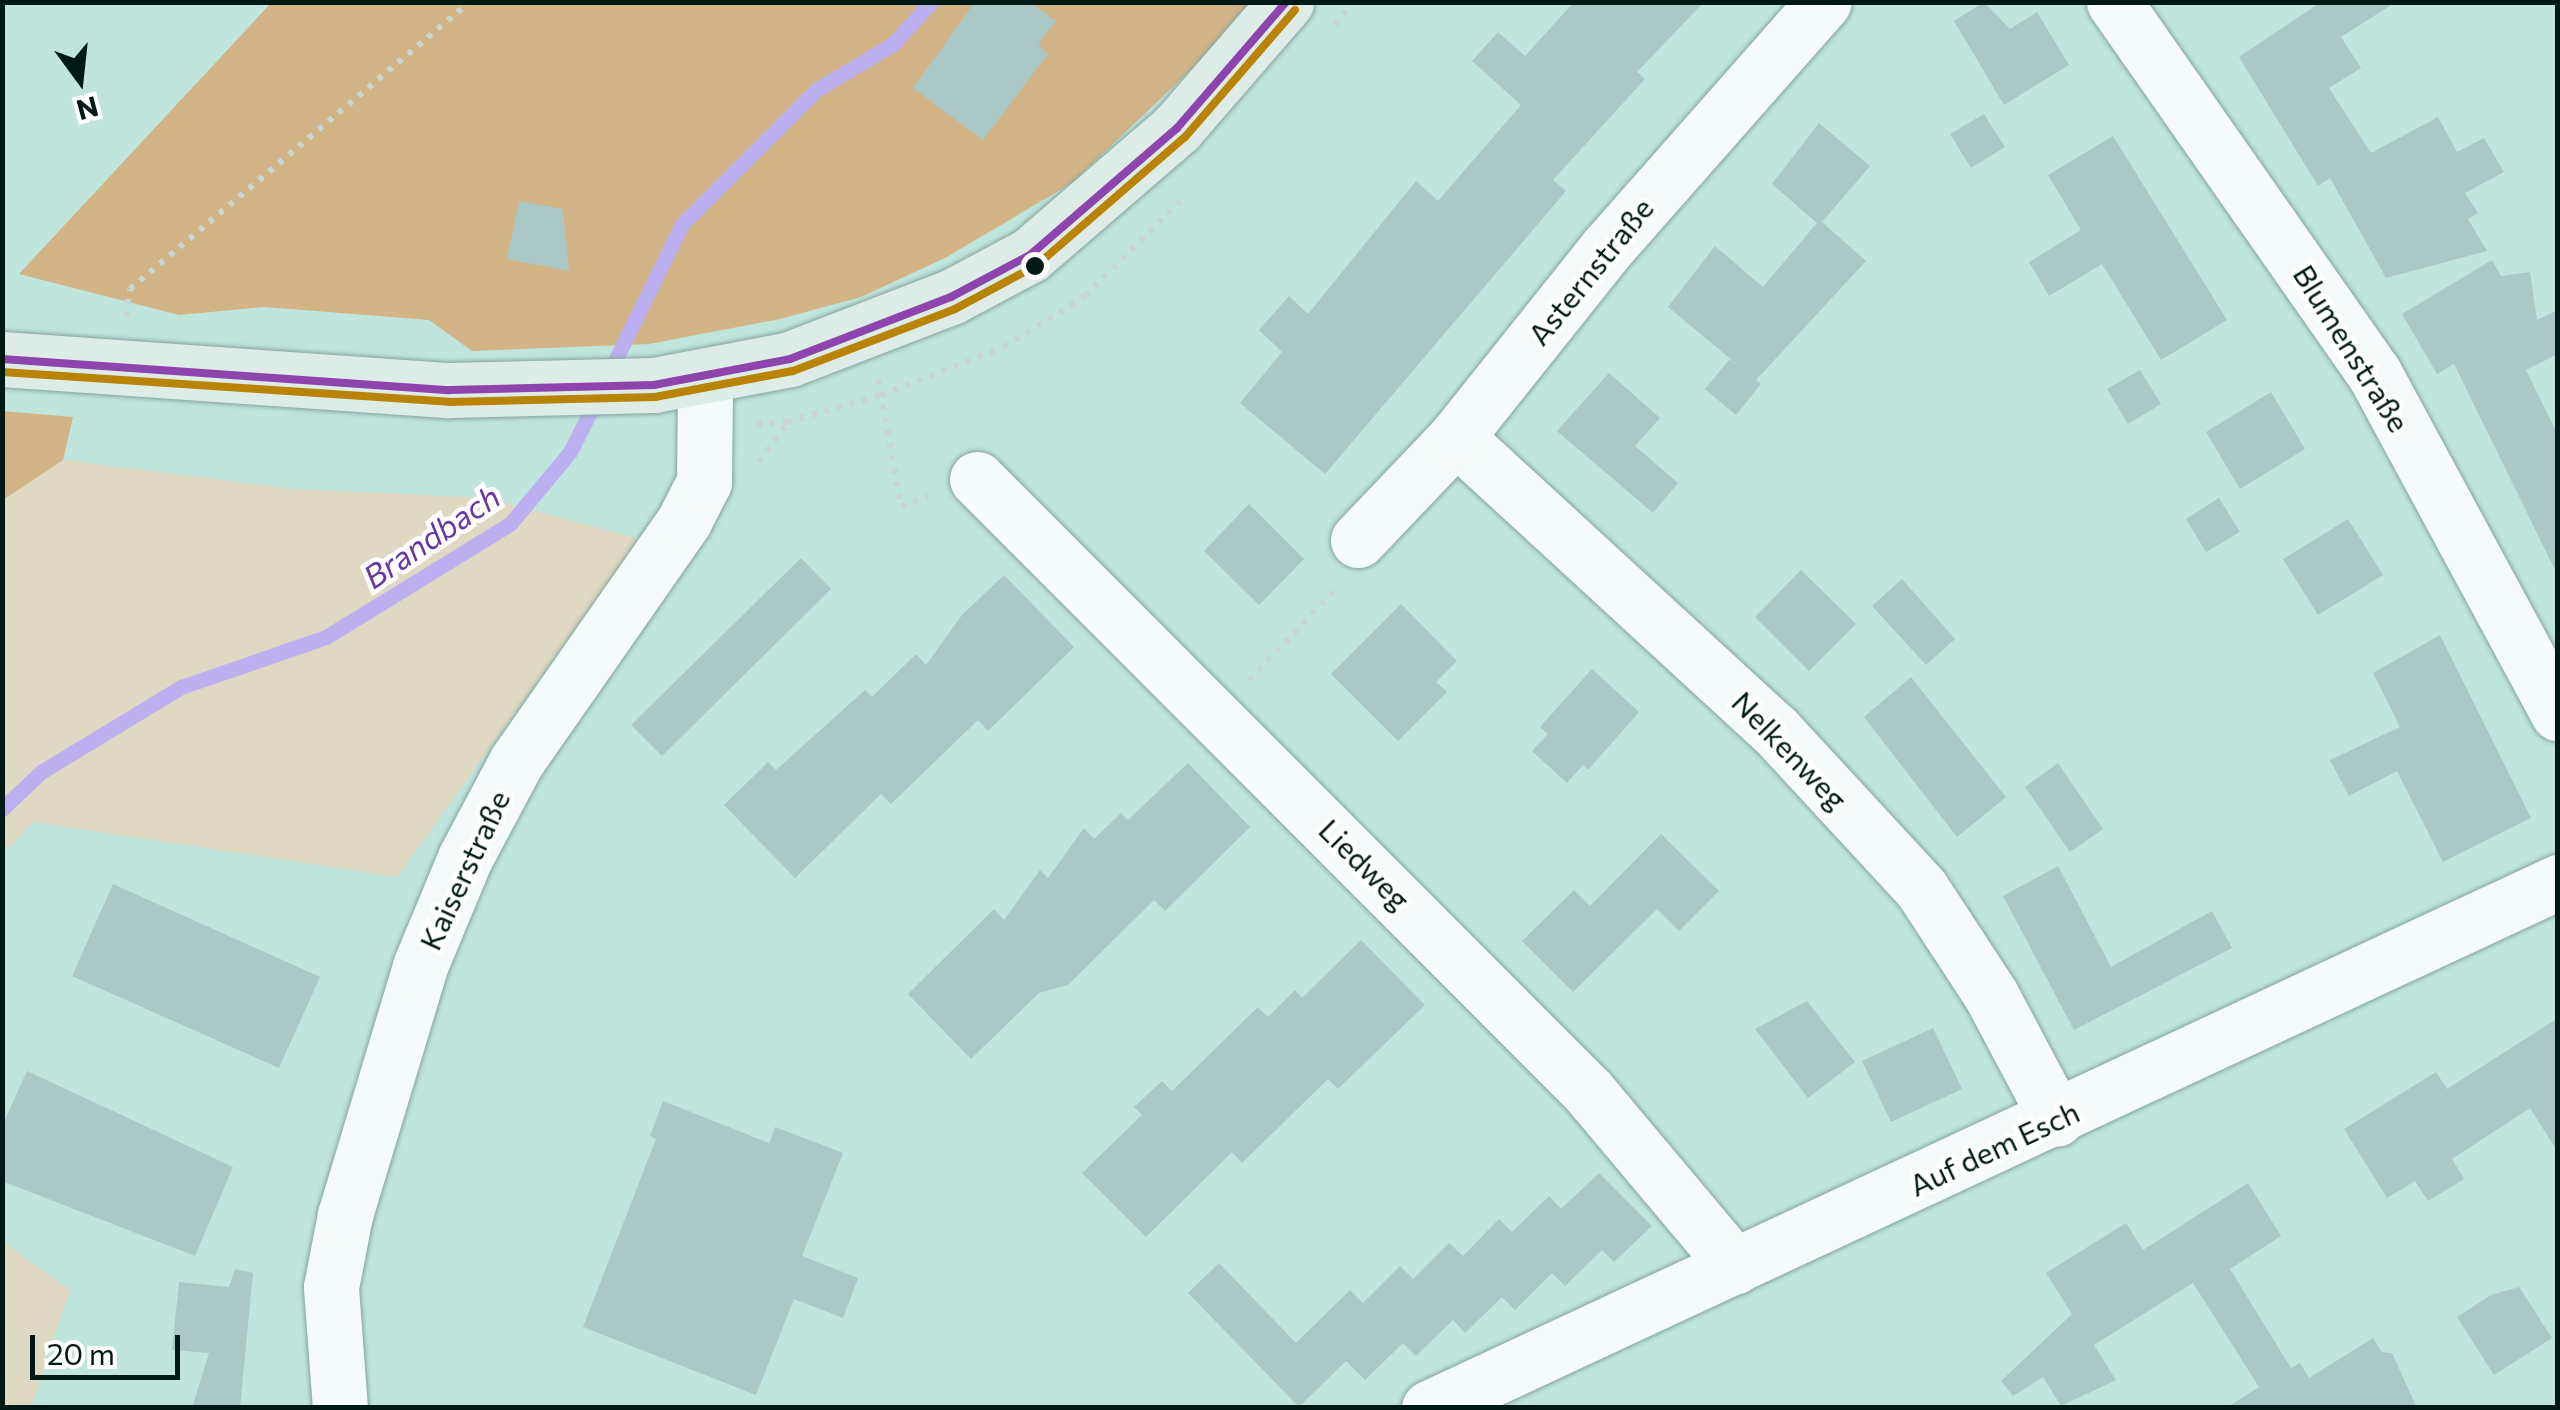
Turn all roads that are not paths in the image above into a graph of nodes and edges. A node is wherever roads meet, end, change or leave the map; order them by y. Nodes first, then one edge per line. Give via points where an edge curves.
1 (1286, 2) edge
2 (1824, 2) edge
3 (2138, 9) edge
4 (2, 359) edge
5 (679, 382) junction
6 (1456, 437) junction
7 (977, 479) road end
8 (1358, 540) road end
9 (2558, 714) edge
10 (2558, 882) edge
11 (2056, 1120) junction
12 (1735, 1266) junction
13 (340, 1408) edge
14 (1429, 1408) edge

1 - 5 main road via 1178,128 1080,216 990,278 869,331
2 - 6 street, Asternstraße via 1630,221
3 - 9 street, Blumenstraße via 2374,373
4 - 5 main road via 449,390
5 - 13 street, Kaiserstraße via 704,482 684,521 516,762 464,858 420,966 335,1270 333,1378
6 - 8 street, Asternstraße
6 - 11 street, Nelkenweg via 1775,730 1921,888 1991,996
7 - 12 street, Liedweg via 1588,1091
10 - 11 street, Auf dem Esch
11 - 12 street, Auf dem Esch
12 - 14 street, Auf dem Esch

